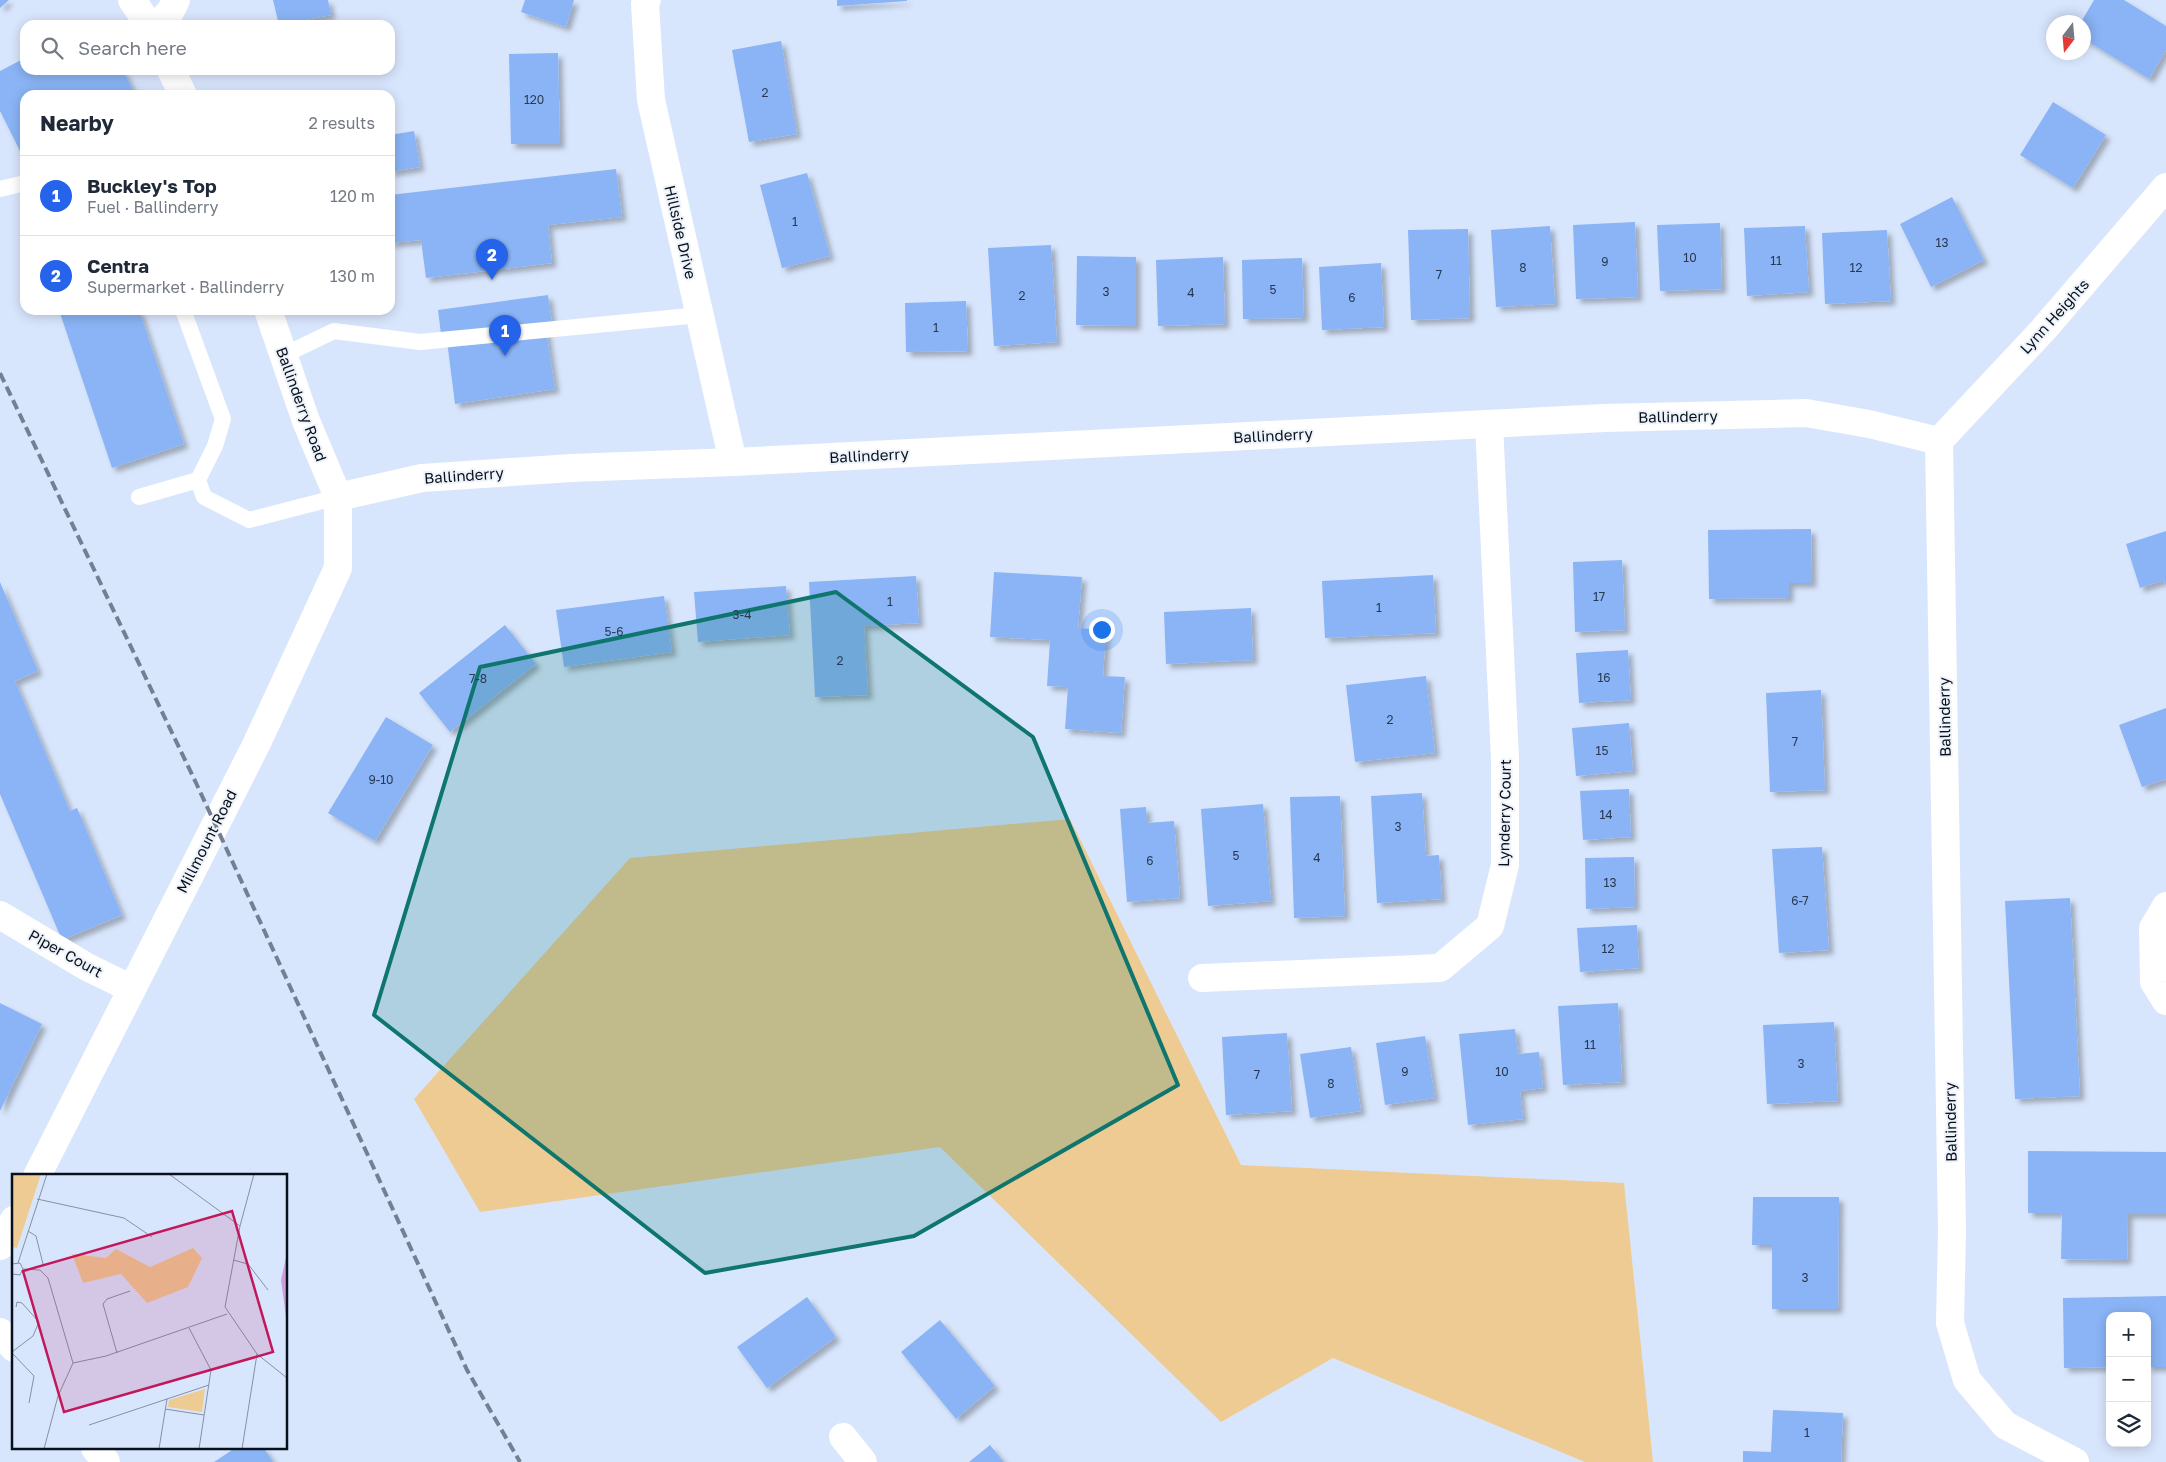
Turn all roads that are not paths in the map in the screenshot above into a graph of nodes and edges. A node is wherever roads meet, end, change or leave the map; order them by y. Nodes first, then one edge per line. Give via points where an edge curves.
1 (132, 0) edge
2 (176, 0) edge
3 (647, 0) edge
4 (146, 20) edge
5 (162, 20) edge
6 (173, 75) edge
7 (181, 90) edge
8 (20, 184) edge
9 (2166, 187) edge
10 (0, 189) edge
11 (185, 315) edge
12 (270, 315) edge
13 (700, 315) junction
14 (284, 355) junction
15 (1489, 424) junction
16 (1939, 441) junction
17 (734, 462) junction
18 (198, 480) junction
19 (139, 497) dead end
20 (338, 497) junction
21 (2166, 906) edge
22 (0, 915) edge
23 (1202, 978) dead end
24 (132, 988) junction
25 (2166, 1001) edge
26 (38, 1174) edge
27 (12, 1224) edge
28 (0, 1246) edge
29 (0, 1332) edge
30 (12, 1346) edge
31 (843, 1437) dead end
32 (97, 1450) edge
33 (106, 1462) edge
34 (863, 1462) edge
35 (2075, 1462) edge

1 - 4 street
2 - 5 street
3 - 13 street, Hillside Drive via 651,100
6 - 7 street
8 - 10 lane
9 - 16 street, Lynn Heights via 2043,330
11 - 18 lane via 223,419 215,446
12 - 14 street, Ballinderry Road
13 - 14 lane via 420,342 334,331
13 - 17 street, Hillside Drive
14 - 20 street, Ballinderry Road via 306,422
15 - 16 street, Ballinderry via 1806,413
15 - 17 street, Ballinderry
15 - 23 street, Lynderry Court via 1505,758 1505,865 1490,926 1440,968
16 - 35 street, Ballinderry via 1952,1231 1950,1323 1967,1380 2005,1425
17 - 20 street, Ballinderry via 422,478
18 - 19 lane
18 - 20 lane via 204,497 250,520
20 - 24 street, Millmount Road via 338,568 256,745
21 - 25 street via 2154,928 2154,982
22 - 24 street, Piper Court via 87,967
24 - 26 street, Millmount Road
27 - 28 street
29 - 30 street
31 - 34 street
32 - 33 street

